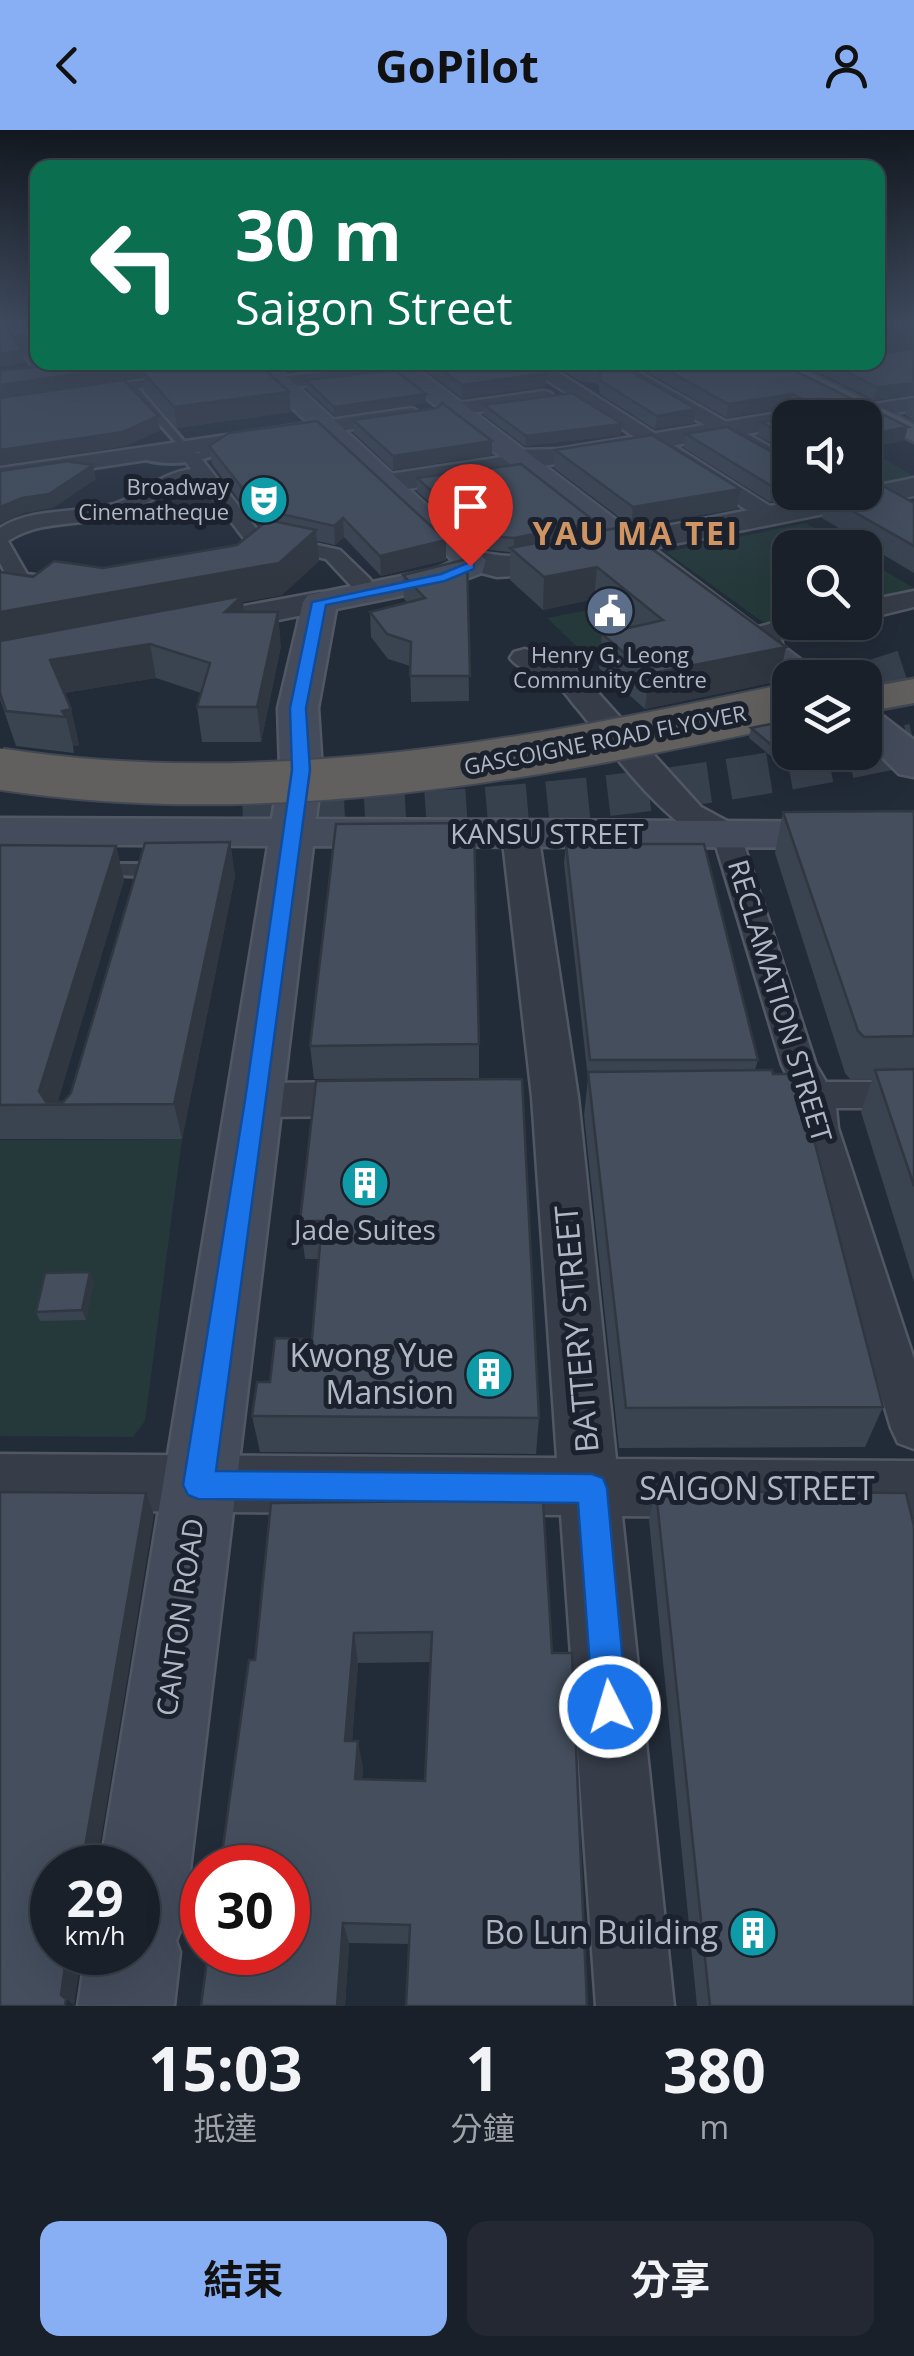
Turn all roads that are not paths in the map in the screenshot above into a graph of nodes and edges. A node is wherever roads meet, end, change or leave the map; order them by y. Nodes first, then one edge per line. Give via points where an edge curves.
1 (457, 410) edge
2 (151, 411) edge
3 (308, 411) edge
4 (604, 411) edge
5 (692, 411) edge
6 (429, 412) edge
7 (772, 422) edge
8 (882, 424) edge
9 (326, 426) junction
10 (726, 430) junction
11 (882, 434) edge
12 (914, 434) edge
13 (654, 442) junction
14 (914, 454) edge
15 (772, 457) edge
16 (192, 459) junction
17 (524, 462) junction
18 (0, 475) edge
19 (390, 483) junction
20 (914, 488) edge
21 (882, 491) edge
22 (786, 510) edge
23 (771, 514) junction
24 (0, 541) edge
25 (632, 543) junction
26 (470, 560) junction
27 (58, 584) edge
28 (362, 584) dead end
29 (914, 599) edge
30 (320, 602) junction
31 (882, 606) edge
32 (772, 632) edge
33 (156, 633) edge
34 (770, 650) junction
35 (525, 658) dead end
36 (783, 660) edge
37 (914, 680) edge
38 (882, 685) edge
39 (914, 691) edge
40 (882, 697) edge
41 (772, 708) edge
42 (772, 721) edge
43 (882, 733) edge
44 (914, 766) edge
45 (0, 769) edge
46 (0, 782) edge
47 (0, 831) edge
48 (520, 833) junction
49 (291, 834) junction
50 (914, 835) edge
51 (727, 836) junction
52 (142, 864) junction
53 (70, 870) edge
54 (765, 1095) edge
55 (914, 1095) edge
56 (816, 1096) junction
57 (416, 1098) edge
58 (257, 1100) junction
59 (914, 1428) edge
60 (0, 1482) edge
61 (198, 1485) junction
62 (592, 1488) junction
63 (914, 1490) edge
64 (148, 1845) edge
65 (130, 1975) edge
66 (126, 2006) edge
67 (635, 2006) edge

1 - 17 main road
2 - 16 lane
3 - 9 main road
4 - 13 street
5 - 10 street
6 - 9 street
7 - 10 street
8 - 12 main road
9 - 16 street via 232,440
9 - 19 main road
10 - 13 street
10 - 15 street
11 - 14 main road
13 - 17 street
13 - 23 street
16 - 18 street via 138,454
16 - 24 street via 122,508 18,525
16 - 28 street via 252,536 333,554
17 - 19 street
17 - 25 main road
19 - 26 main road
20 - 21 street
22 - 23 street
23 - 25 street
24 - 27 street via 19,579
25 - 26 street via 514,566
25 - 34 main road
26 - 30 main road via 445,577
29 - 31 street
30 - 33 street
30 - 49 main road, CANTON ROAD via 298,708 301,770
32 - 34 street via 765,634
34 - 36 main road
35 - 51 street, RECLAMATION STREET via 562,672 688,815
37 - 38 highway
39 - 40 highway
41 - 45 highway, GASCOIGNE ROAD FLYOVER, bridge via 558,754 360,779 178,783
42 - 46 highway, GASCOIGNE ROAD FLYOVER via 566,764 352,790 175,795
43 - 44 main road
47 - 52 main road, KANSU STREET
48 - 49 main road, KANSU STREET
48 - 51 main road, KANSU STREET
48 - 62 street, BATTERY STREET via 555,1097
49 - 52 main road, KANSU STREET
49 - 58 main road, CANTON ROAD
50 - 51 main road, KANSU STREET
51 - 56 street, RECLAMATION STREET via 798,1065
52 - 53 lane
54 - 56 street
55 - 56 street
56 - 59 street, RECLAMATION STREET via 820,1128
57 - 58 street
58 - 61 main road, CANTON ROAD
60 - 61 street, SAIGON STREET
61 - 62 street, SAIGON STREET
61 - 64 main road, CANTON ROAD
62 - 63 street, SAIGON STREET
62 - 67 street, BATTERY STREET
65 - 66 main road

